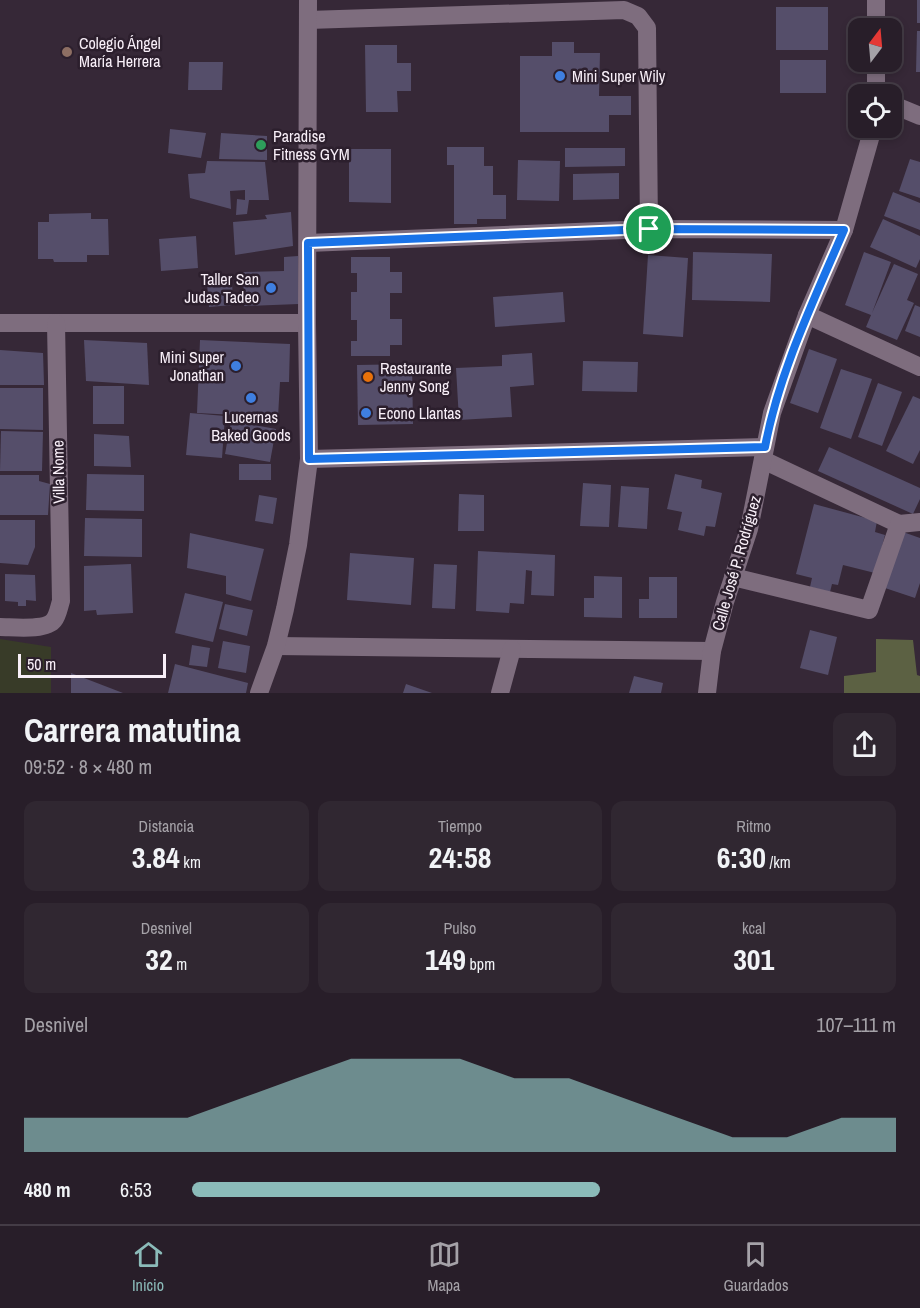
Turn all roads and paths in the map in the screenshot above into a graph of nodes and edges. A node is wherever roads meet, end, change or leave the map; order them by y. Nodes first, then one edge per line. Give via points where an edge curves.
1 (308, 0) edge
2 (876, 0) edge
3 (876, 18) edge
4 (308, 20) junction
5 (902, 109) edge
6 (920, 116) edge
7 (870, 138) edge
8 (649, 229) junction
9 (844, 230) junction
10 (308, 243) junction
11 (807, 315) junction
12 (0, 323) edge
13 (56, 323) junction
14 (307, 323) junction
15 (920, 368) edge
16 (764, 454) junction
17 (309, 459) junction
18 (920, 522) edge
19 (899, 524) junction
20 (733, 577) junction
21 (0, 627) edge
22 (276, 646) junction
23 (512, 649) junction
24 (712, 651) junction
25 (259, 693) edge
26 (500, 693) edge
27 (707, 693) edge

1 - 4 street
2 - 3 street
4 - 8 street via 624,10 638,16 647,28
4 - 10 street
5 - 6 street
7 - 9 street, Calle José P. Rodríguez
8 - 9 street
8 - 10 street
9 - 11 street, Calle José P. Rodríguez
10 - 14 street
11 - 15 street
11 - 16 street, Calle José P. Rodríguez via 772,413
12 - 13 street
13 - 14 street
13 - 21 street, Villa Nome via 61,601 55,620 49,625
14 - 17 street
16 - 17 street
16 - 19 street
16 - 20 street, Calle José P. Rodríguez via 749,529
17 - 22 street via 298,545
18 - 19 street
19 - 20 street via 869,610
20 - 24 street, Calle José P. Rodríguez
22 - 23 street
22 - 25 street
23 - 24 street
23 - 26 street
24 - 27 street, Calle José P. Rodríguez

